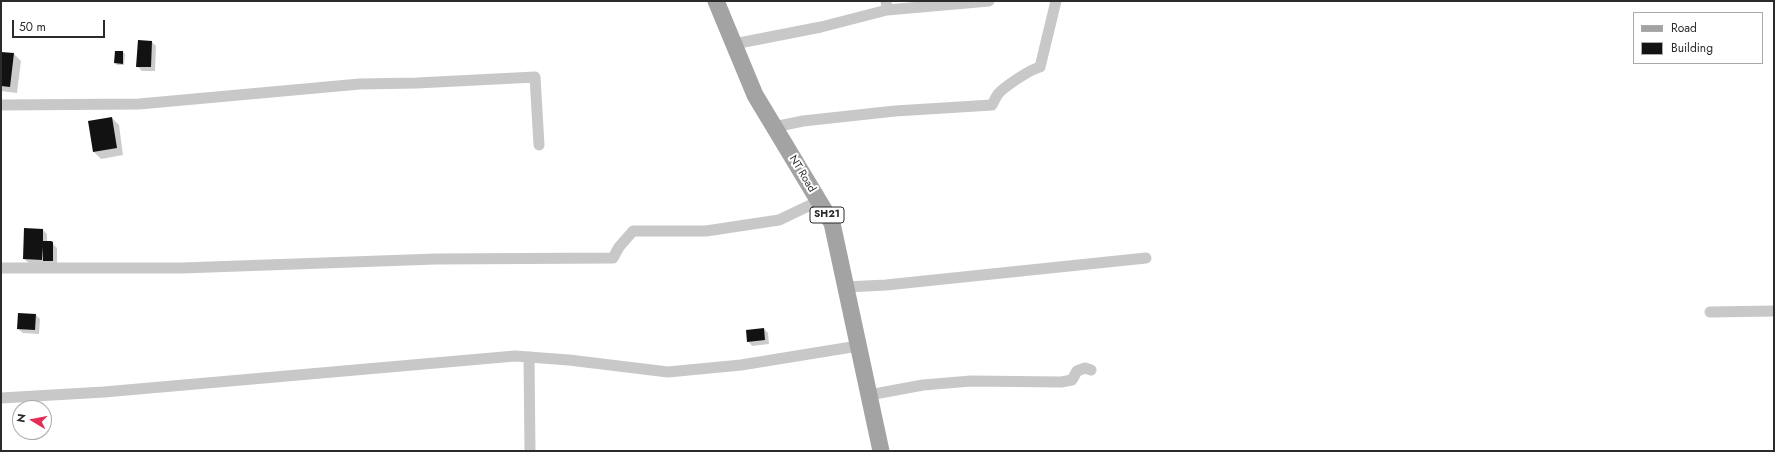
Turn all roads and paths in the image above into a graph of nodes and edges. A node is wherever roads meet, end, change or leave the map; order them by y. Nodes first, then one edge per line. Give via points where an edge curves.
1 (716, 1) edge
2 (989, 1) edge
3 (1056, 1) edge
4 (887, 6) edge
5 (734, 44) junction
6 (1, 105) edge
7 (774, 127) junction
8 (539, 145) dead end
9 (818, 201) junction
10 (1146, 258) dead end
11 (1, 268) edge
12 (846, 287) junction
13 (1774, 311) edge
14 (1710, 312) dead end
15 (858, 346) junction
16 (529, 357) junction
17 (1091, 370) dead end
18 (869, 395) junction
19 (1, 398) edge
20 (530, 451) edge
21 (881, 451) edge

1 - 5 main road, NT Road / SH21
2 - 4 street
3 - 7 street via 1040,67 1031,69 1010,84 992,105 895,111 803,121
4 - 5 street via 821,27
5 - 7 main road, NT Road / SH21 via 755,95
6 - 8 street via 138,104 360,84 535,77
7 - 9 main road, NT Road / SH21
9 - 11 street via 779,220 706,231 633,231 613,258 436,259 182,268
9 - 12 main road, NT Road / SH21 via 832,223
10 - 12 street
12 - 15 main road, NT Road / SH21
13 - 14 street
15 - 16 street via 741,365 668,372
15 - 18 main road, NT Road / SH21
16 - 19 street via 515,356 104,392
16 - 20 street
17 - 18 street via 1084,368 1077,371 1072,380 1060,382 971,381 923,385
18 - 21 main road, NT Road / SH21

